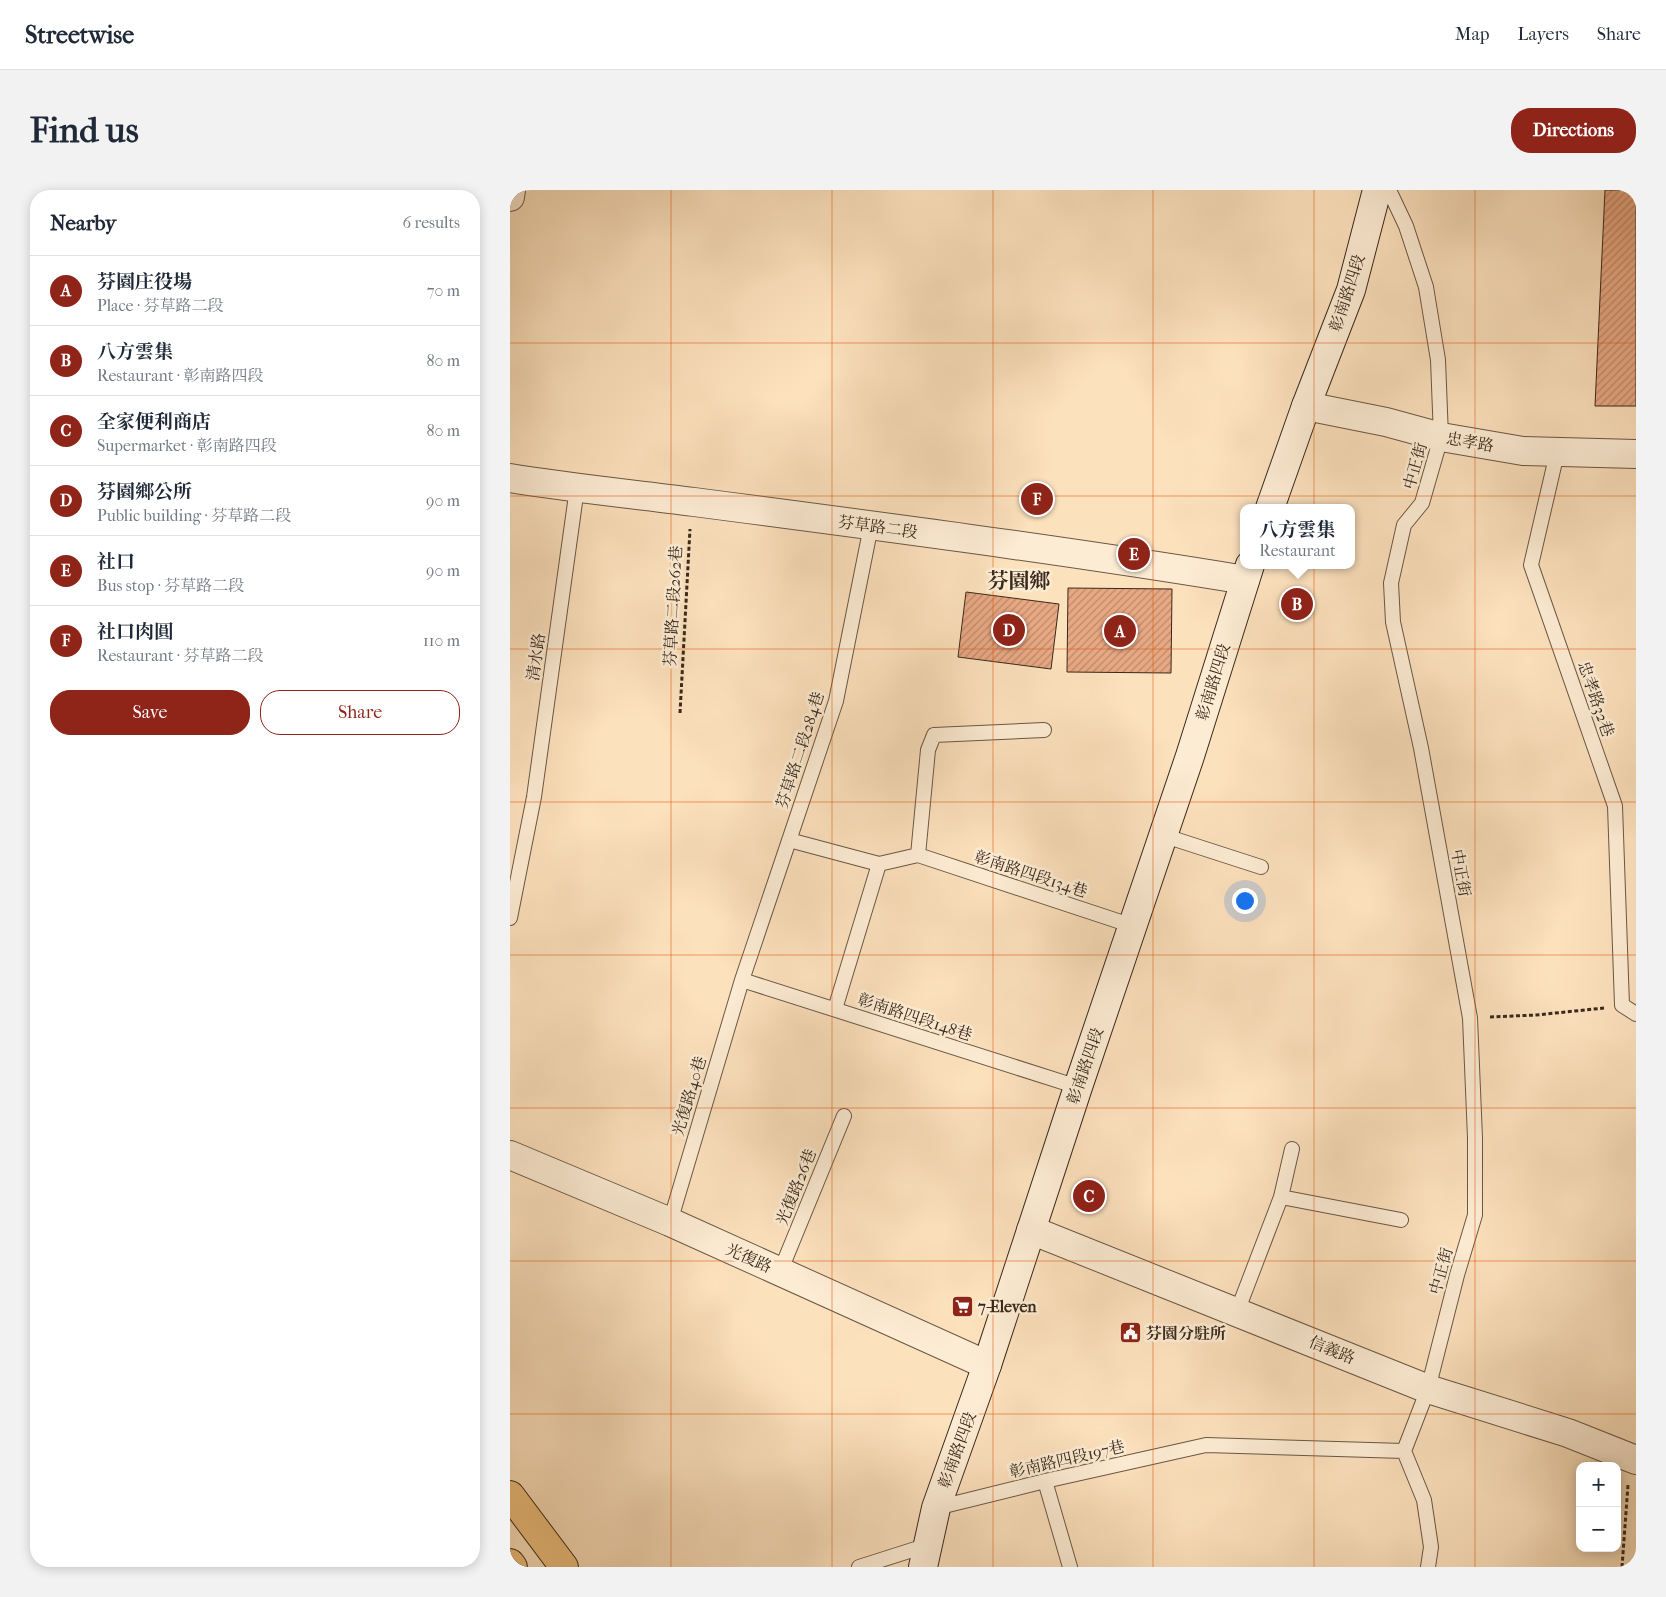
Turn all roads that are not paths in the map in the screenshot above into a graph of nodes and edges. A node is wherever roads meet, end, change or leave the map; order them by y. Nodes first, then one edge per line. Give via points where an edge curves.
1 (512, 190) edge
2 (1378, 190) edge
3 (1390, 190) edge
4 (510, 198) edge
5 (1306, 406) junction
6 (1441, 437) junction
7 (1557, 453) junction
8 (1636, 454) edge
9 (510, 478) edge
10 (577, 488) junction
11 (1271, 504) edge
12 (871, 526) junction
13 (1247, 572) edge
14 (1044, 730) dead end
15 (1162, 835) junction
16 (789, 840) junction
17 (918, 855) junction
18 (879, 864) junction
19 (1261, 867) dead end
20 (510, 918) edge
21 (1133, 926) junction
22 (742, 980) junction
23 (834, 1009) junction
24 (1636, 1014) edge
25 (1078, 1087) junction
26 (844, 1116) dead end
27 (1292, 1149) dead end
28 (510, 1155) edge
29 (1281, 1197) junction
30 (1401, 1220) dead end
31 (670, 1222) junction
32 (1031, 1230) junction
33 (780, 1272) junction
34 (1237, 1312) junction
35 (987, 1366) junction
36 (1428, 1389) junction
37 (1404, 1451) junction
38 (1634, 1456) edge
39 (1045, 1481) junction
40 (510, 1495) edge
41 (936, 1508) junction
42 (925, 1556) edge
43 (510, 1563) edge
44 (513, 1567) edge
45 (564, 1567) edge
46 (859, 1567) edge
47 (1070, 1567) edge
48 (1428, 1567) edge

1 - 4 street
2 - 5 street, 彰南路四段 via 1351,290
3 - 6 lane, 中正街 via 1426,287 1438,360
5 - 6 street, 忠孝路
5 - 11 street, 彰南路四段
6 - 7 street, 忠孝路 via 1522,451
6 - 36 lane, 中正街 via 1422,503 1404,524 1391,583 1392,622 1421,748 1470,1018 1475,1215
7 - 8 street, 忠孝路
7 - 24 lane, 忠孝路32巷 via 1531,565 1615,806 1622,1005
9 - 10 street, 芬草路二段
10 - 12 street, 芬草路二段
10 - 20 lane, 清水路 via 534,797
12 - 13 street, 芬草路二段 via 1171,568
12 - 16 lane, 芬草路二段284巷 via 836,701
13 - 15 street, 彰南路四段
14 - 17 lane via 934,735 928,750
15 - 19 lane
15 - 21 street, 彰南路四段
16 - 18 lane
16 - 22 lane, 芬草路二段284巷
17 - 18 lane
17 - 21 lane, 彰南路四段134巷
18 - 23 lane
21 - 25 street, 彰南路四段
22 - 23 lane, 彰南路四段148巷
22 - 31 lane, 光復路40巷
23 - 25 lane, 彰南路四段148巷
25 - 32 street, 彰南路四段
26 - 33 lane, 光復路26巷
27 - 29 lane
28 - 31 street, 光復路
29 - 30 lane
29 - 34 lane
31 - 33 street, 光復路
32 - 34 street, 信義路
32 - 35 street, 彰南路四段
33 - 35 street, 光復路
34 - 36 street, 信義路
35 - 41 street, 彰南路四段
36 - 37 lane, 中正街
36 - 38 street, 信義路
37 - 39 lane, 彰南路四段197巷 via 1206,1445
37 - 48 lane via 1424,1500 1431,1547
39 - 41 lane, 彰南路四段197巷
39 - 47 lane
40 - 45 main road
41 - 42 street, 彰南路四段
42 - 46 lane
43 - 44 main road

